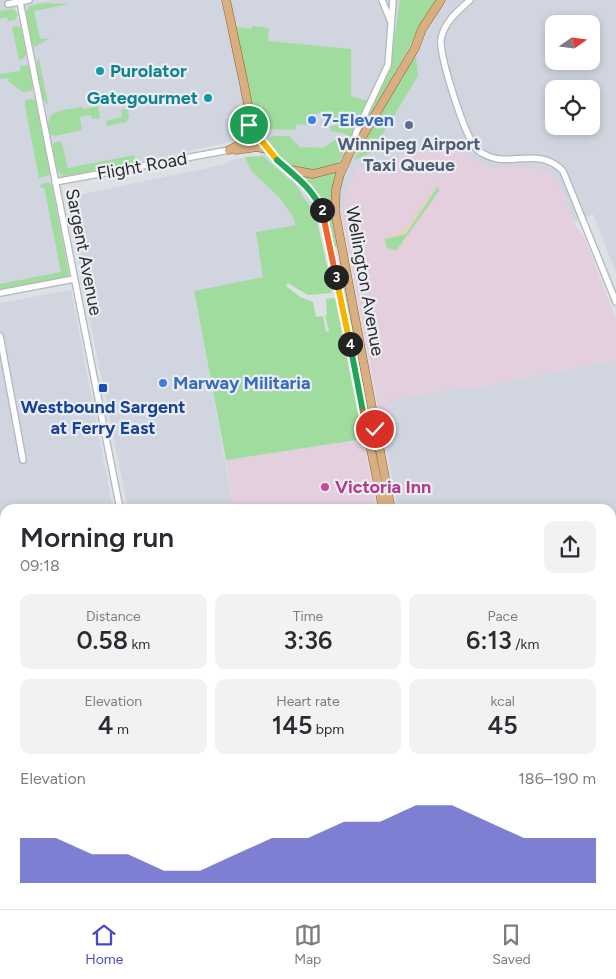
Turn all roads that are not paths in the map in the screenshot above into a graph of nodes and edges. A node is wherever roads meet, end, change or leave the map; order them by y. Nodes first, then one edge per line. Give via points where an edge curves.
1 (28, 0) edge
2 (382, 0) edge
3 (393, 0) edge
4 (441, 0) edge
5 (470, 0) edge
6 (20, 2) junction
7 (227, 2) edge
8 (8, 4) dead end
9 (391, 24) junction
10 (250, 112) junction
11 (267, 149) junction
12 (229, 150) junction
13 (351, 150) junction
14 (344, 166) junction
15 (288, 168) junction
16 (55, 182) junction
17 (74, 278) junction
18 (0, 293) edge
19 (616, 302) edge
20 (0, 336) edge
21 (374, 444) junction
22 (24, 460) dead end
23 (119, 504) edge
24 (382, 504) edge
25 (390, 504) edge

1 - 6 street
2 - 9 street
3 - 9 street, Wellington Avenue
4 - 13 main road, Wellington Avenue via 362,137
5 - 19 street via 450,20 441,45 443,62 470,139 480,152 491,158 536,157 550,161 563,171
6 - 8 street
6 - 16 street, Sargent Avenue
7 - 10 main road, Wellington Avenue
9 - 13 street, Wellington Avenue via 388,65
10 - 11 main road, Wellington Avenue via 256,132
10 - 12 main road via 247,141
11 - 12 main road
11 - 15 main road, Wellington Avenue
12 - 16 street, Flight Road
13 - 14 main road, Wellington Avenue
14 - 15 main road via 313,174
14 - 21 main road, Wellington Avenue via 336,189 336,218 365,369
15 - 21 main road, Wellington Avenue via 311,191 324,217
16 - 17 street, Sargent Avenue
17 - 18 street
17 - 23 street, Sargent Avenue
20 - 22 street
21 - 24 main road, Wellington Avenue
21 - 25 main road, Wellington Avenue

